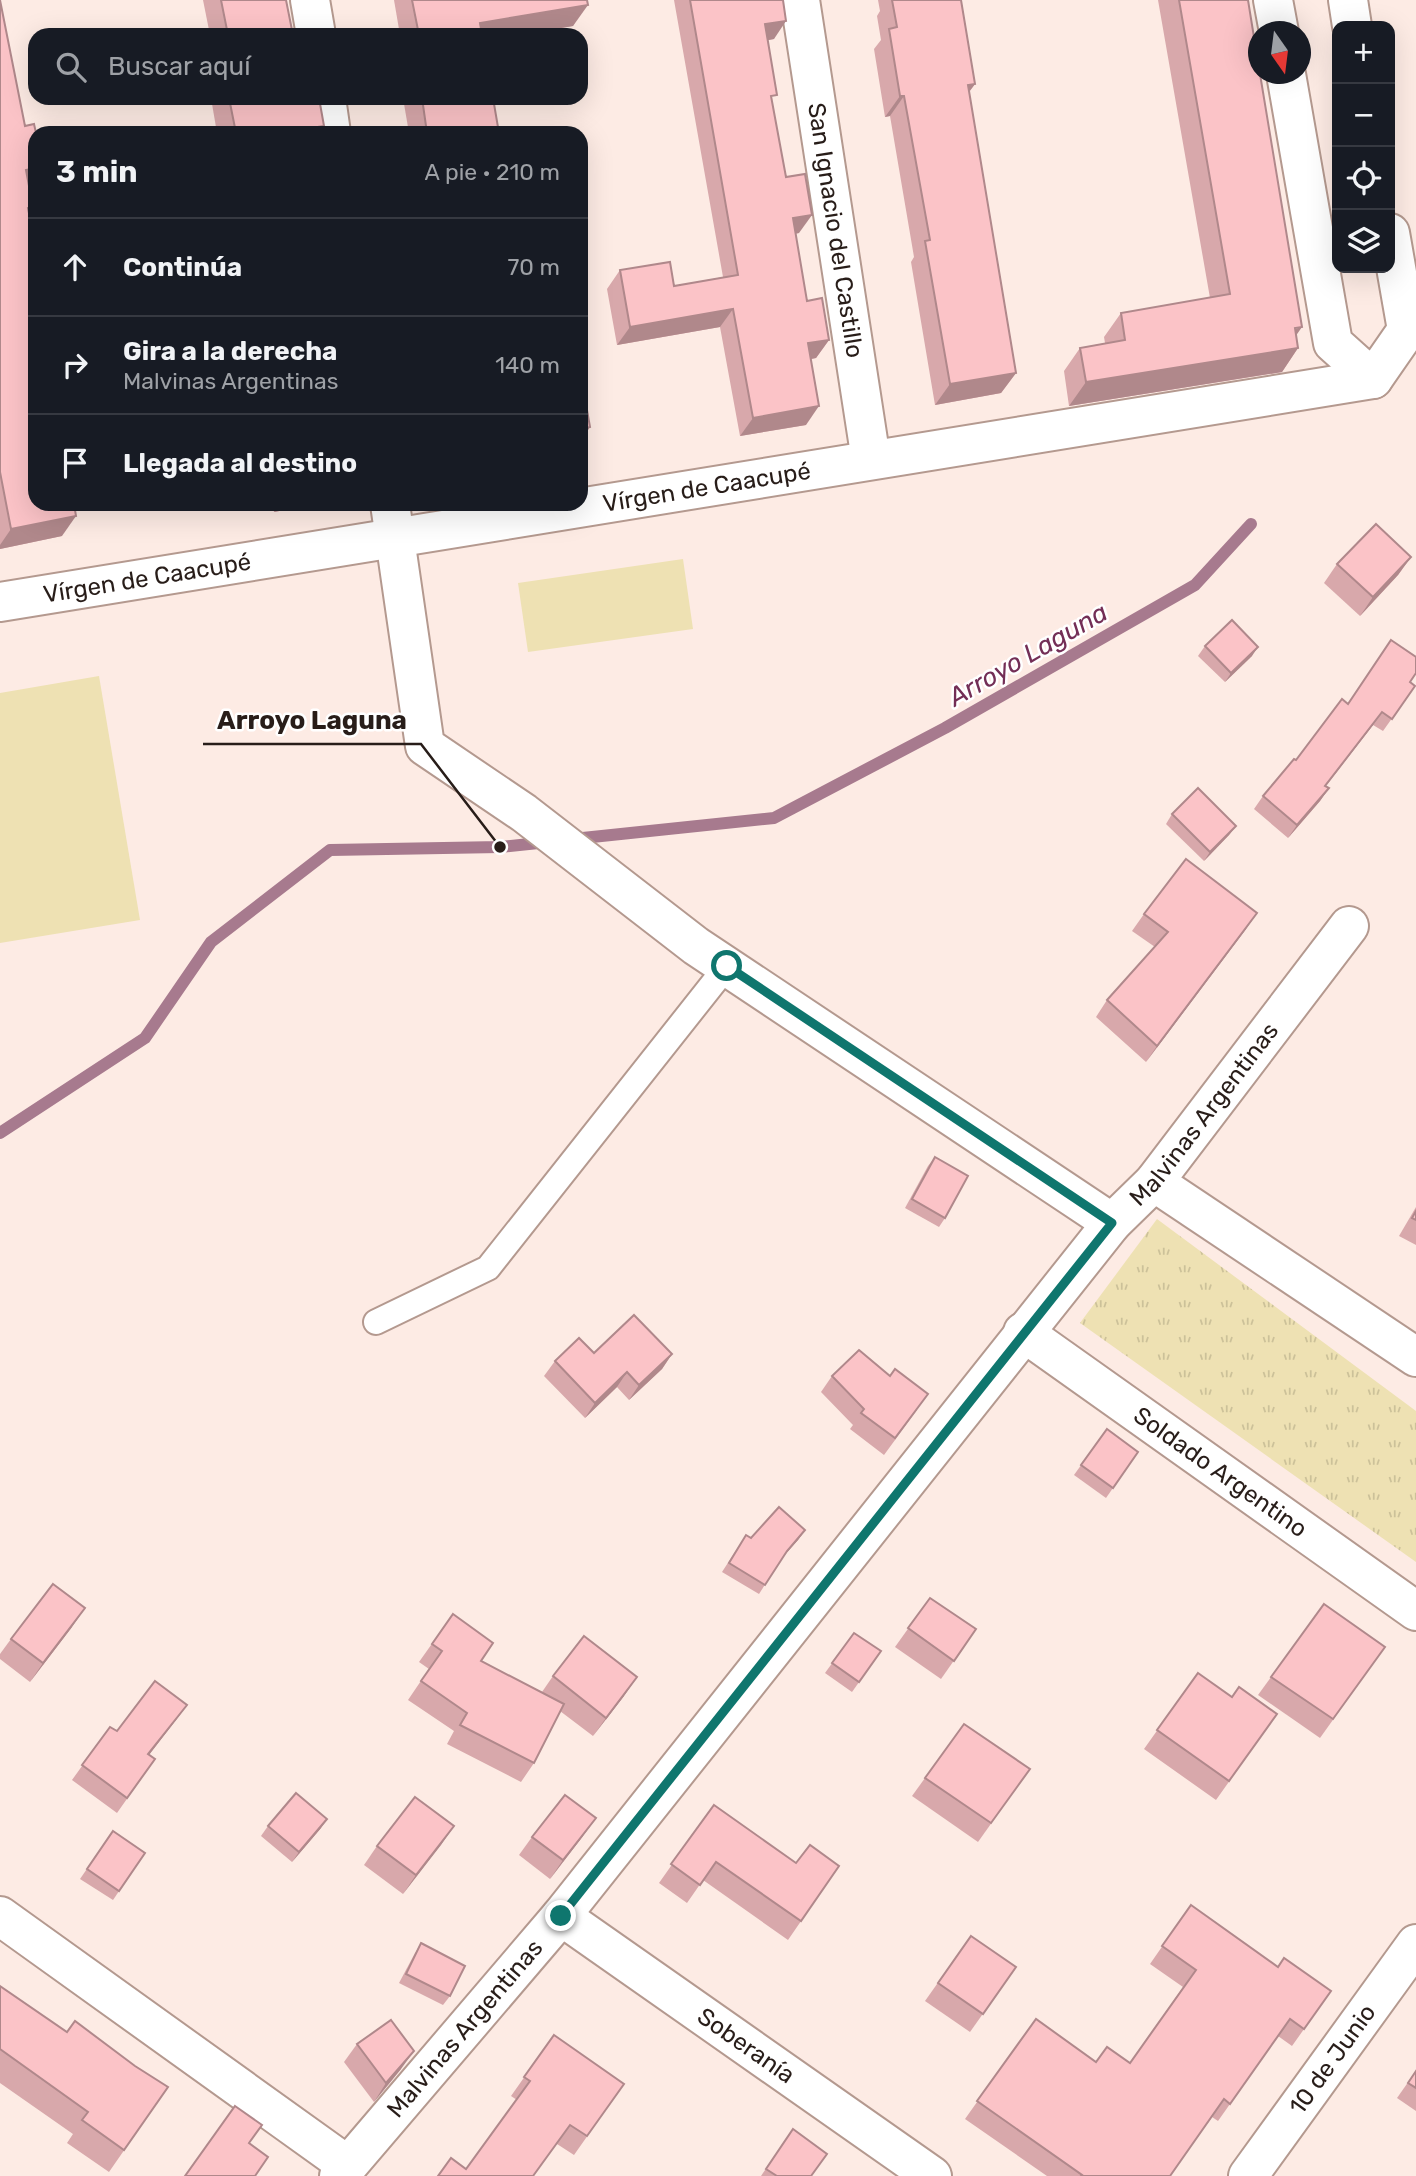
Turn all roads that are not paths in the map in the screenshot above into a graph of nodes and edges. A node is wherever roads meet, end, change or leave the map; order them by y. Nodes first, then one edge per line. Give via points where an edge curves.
1 (310, 0) edge
2 (800, 0) edge
3 (1273, 0) edge
4 (1348, 0) edge
5 (1277, 21) edge
6 (1351, 21) edge
7 (315, 28) edge
8 (1288, 84) edge
9 (327, 105) edge
10 (330, 126) edge
11 (1395, 262) edge
12 (1373, 379) junction
13 (871, 460) junction
14 (588, 496) edge
15 (471, 511) edge
16 (392, 521) edge
17 (0, 602) edge
18 (1349, 926) dead end
19 (712, 956) junction
20 (1154, 1182) junction
21 (1112, 1223) junction
22 (376, 1322) dead end
23 (1023, 1332) junction
24 (1416, 1357) edge
25 (1416, 1611) edge
26 (0, 1916) edge
27 (561, 1916) junction
28 (1416, 1944) edge
29 (343, 2170) edge
30 (932, 2176) edge
31 (1248, 2176) edge

1 - 7 street
2 - 13 street, San Ignacio del Castillo
3 - 5 street
4 - 6 street
8 - 12 street via 1333,343
9 - 10 street
11 - 12 street via 1407,330
12 - 13 street, Vírgen de Caacupé
13 - 14 street, Vírgen de Caacupé
15 - 16 street, Vírgen de Caacupé
16 - 17 street, Vírgen de Caacupé
16 - 19 street via 425,746 524,813
18 - 20 street, Malvinas Argentinas
19 - 21 street
19 - 22 lane via 488,1268
20 - 21 street, Malvinas Argentinas
20 - 24 street
21 - 23 street, Malvinas Argentinas
23 - 25 street, Soldado Argentino
23 - 27 street, Malvinas Argentinas
26 - 29 street
27 - 29 street, Malvinas Argentinas
27 - 30 street, Soberanía
28 - 31 street, 10 de Junio

